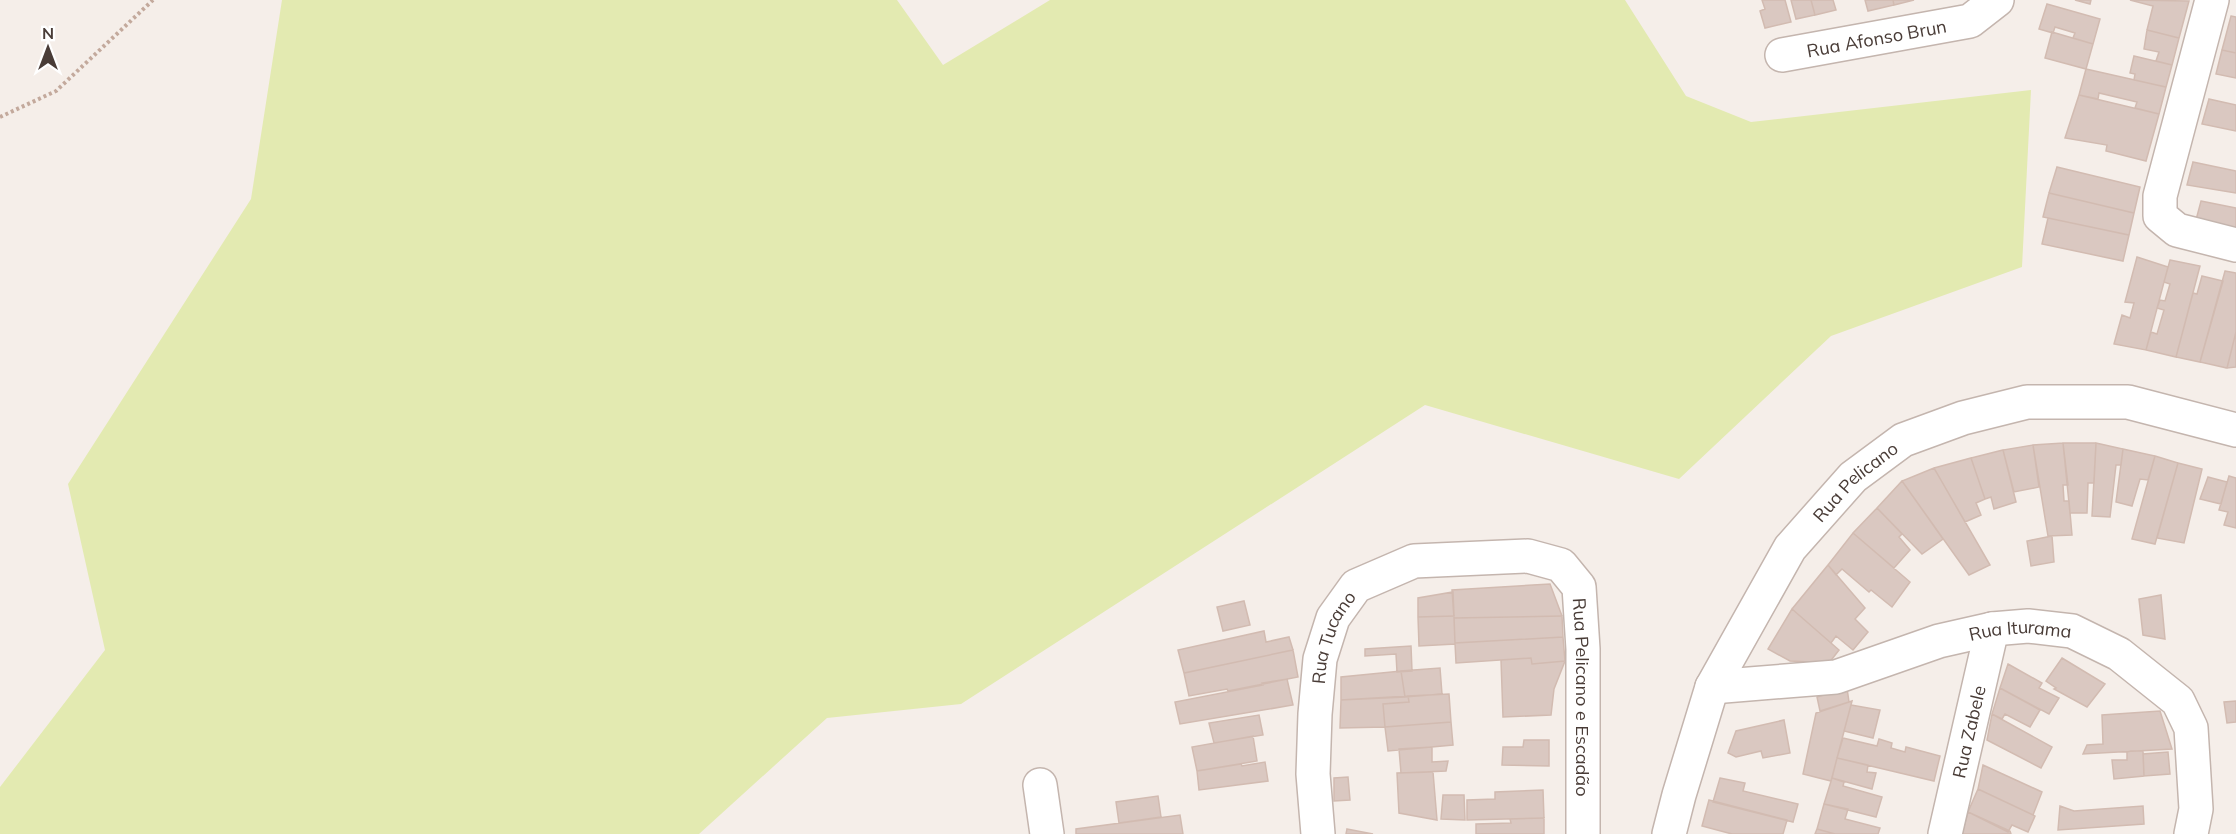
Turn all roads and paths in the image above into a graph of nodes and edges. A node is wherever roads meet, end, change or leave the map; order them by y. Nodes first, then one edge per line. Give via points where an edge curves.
1 (153, 0) edge
2 (1997, 0) edge
3 (2212, 0) edge
4 (1782, 55) dead end
5 (0, 117) edge
6 (2236, 244) edge
7 (2236, 430) edge
8 (1528, 556) joint
9 (1992, 629) junction
10 (1713, 687) junction
11 (1040, 785) dead end
12 (1047, 834) edge
13 (1317, 834) edge
14 (1583, 834) edge
15 (1669, 834) edge
16 (1945, 834) edge
17 (2191, 834) edge

1 - 5 path via 57,91
2 - 4 street, Rua Afonso Brun via 1970,21
3 - 6 street via 2160,196 2160,216 2177,230
7 - 10 street, Rua Pelicano via 2128,402 2027,402 1964,418 1903,440 1853,477 1790,548
8 - 13 street, Rua Tucano via 1414,561 1356,586 1333,618 1320,659 1313,774
8 - 14 street, Rua Pelicano e Escadão via 1561,565 1579,587
9 - 10 street, Rua Iturama via 1939,641 1836,677
9 - 16 street, Rua Zabele
9 - 17 street, Rua Iturama via 2028,626 2072,631 2119,654 2178,701 2191,728 2196,810
10 - 15 street, Rua Pelicano
11 - 12 street

